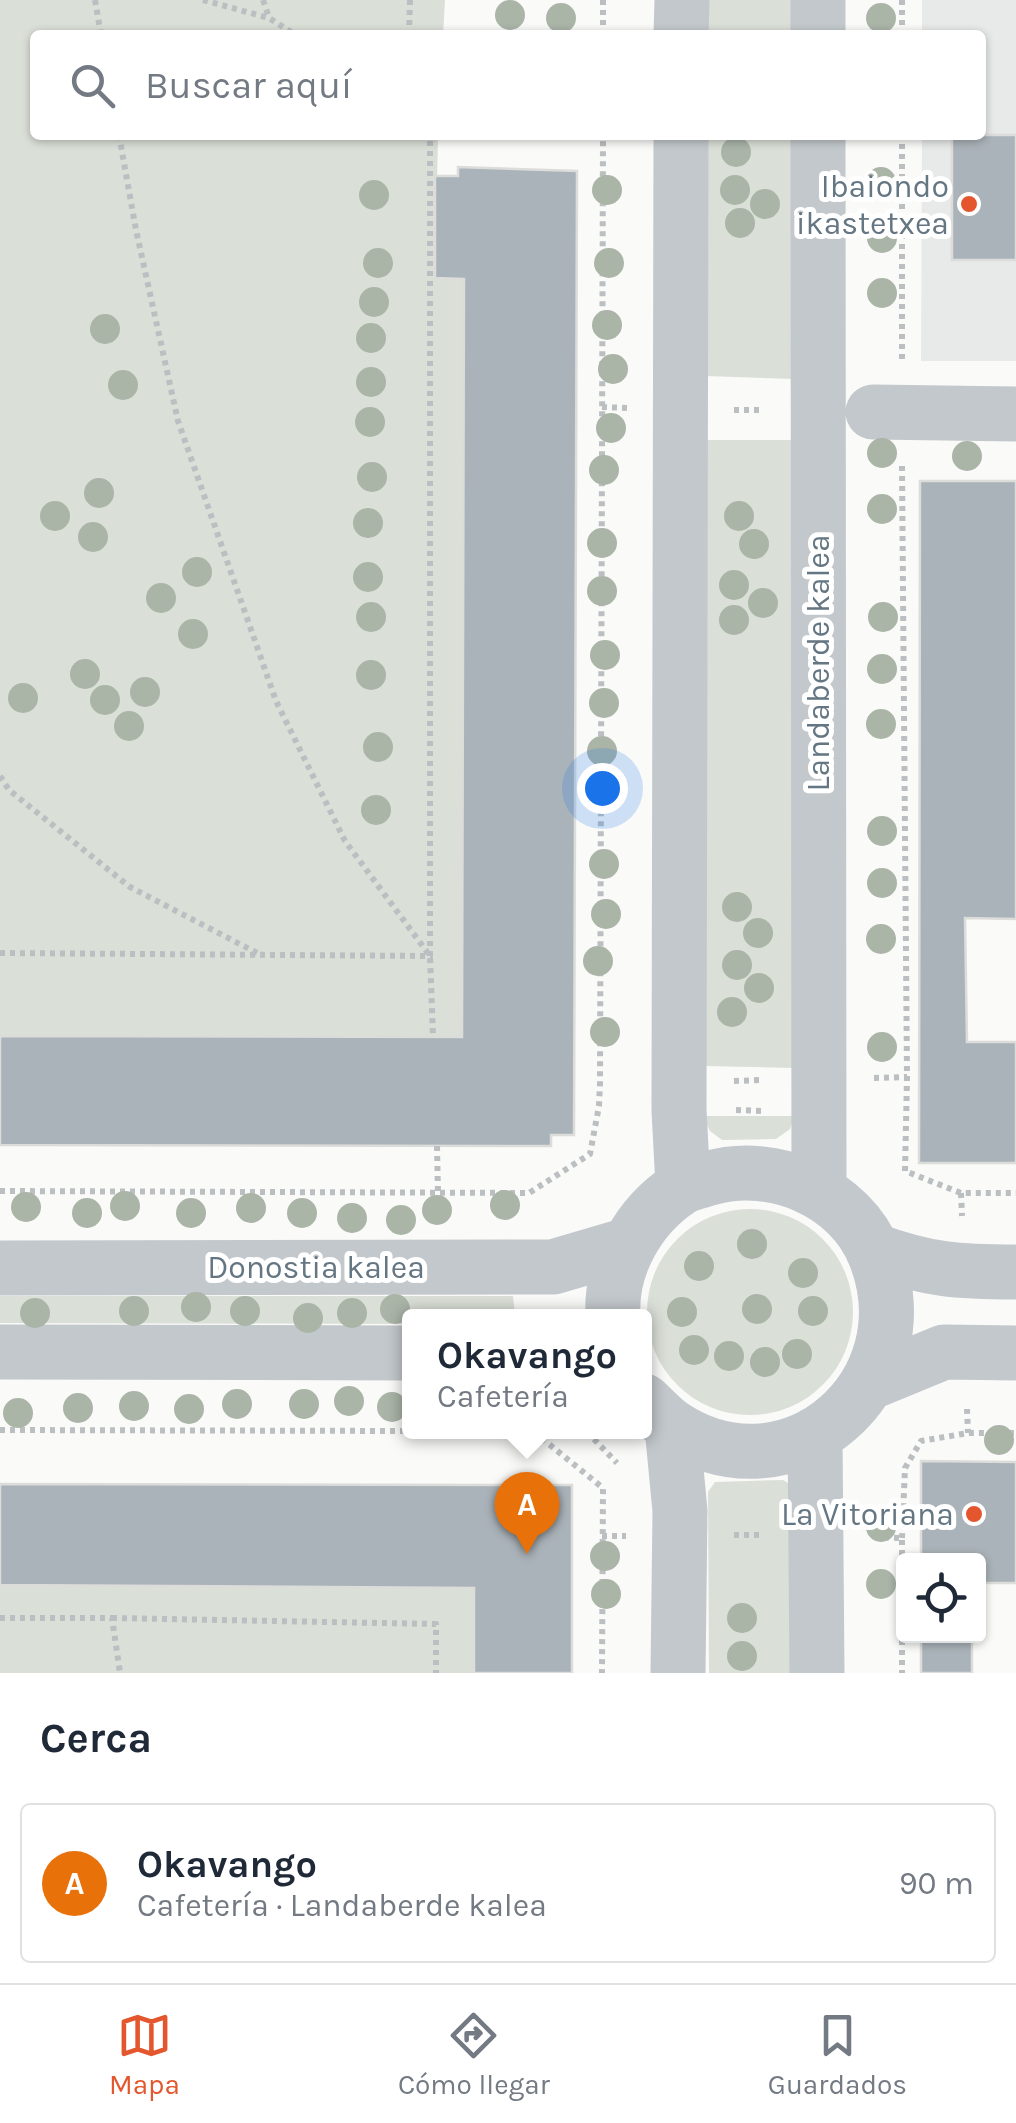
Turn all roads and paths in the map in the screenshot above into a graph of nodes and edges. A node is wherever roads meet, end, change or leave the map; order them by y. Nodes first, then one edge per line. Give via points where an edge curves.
1 (95, 0) edge
2 (203, 0) edge
3 (263, 0) edge
4 (410, 0) edge
5 (604, 0) edge
6 (682, 0) edge
7 (818, 0) edge
8 (902, 0) edge
9 (269, 18) junction
10 (100, 30) edge
11 (288, 30) edge
12 (408, 30) edge
13 (603, 30) edge
14 (682, 30) edge
15 (818, 30) edge
16 (902, 30) edge
17 (120, 140) edge
18 (430, 140) edge
19 (603, 140) edge
20 (682, 140) edge
21 (818, 140) edge
22 (902, 140) edge
23 (622, 389) dead end
24 (622, 408) dead end
25 (887, 412) junction
26 (1016, 414) edge
27 (0, 776) edge
28 (0, 953) edge
29 (258, 953) junction
30 (430, 956) junction
31 (433, 1037) dead end
32 (908, 1077) junction
33 (600, 1083) junction
34 (817, 1094) junction
35 (680, 1096) junction
36 (437, 1146) dead end
37 (683, 1186) junction
38 (819, 1191) junction
39 (0, 1192) edge
40 (1016, 1193) edge
41 (438, 1194) junction
42 (628, 1245) junction
43 (873, 1250) junction
44 (0, 1268) edge
45 (1016, 1272) edge
46 (613, 1309) edge
47 (0, 1352) edge
48 (1016, 1353) edge
49 (402, 1354) edge
50 (871, 1382) junction
51 (658, 1414) edge
52 (0, 1430) edge
53 (402, 1431) edge
54 (1016, 1432) edge
55 (815, 1434) junction
56 (543, 1439) edge
57 (817, 1514) junction
58 (902, 1538) dead end
59 (873, 1556) dead end
60 (0, 1618) edge
61 (112, 1618) junction
62 (120, 1673) edge
63 (436, 1673) edge
64 (602, 1673) edge
65 (678, 1673) edge
66 (817, 1673) edge

1 - 10 path
2 - 9 path
3 - 9 path
4 - 12 path
5 - 13 path
6 - 14 street
7 - 15 street
8 - 16 path
9 - 11 path
17 - 30 path via 178,421 276,701 345,841
18 - 30 path
19 - 33 path
20 - 35 street
21 - 34 street, Landaberde kalea
22 - 25 path
23 - 24 path
25 - 26 street
25 - 32 path
27 - 29 path via 130,887
28 - 29 path
29 - 30 path
30 - 31 path
32 - 34 path
32 - 40 path via 905,1171 961,1193
33 - 35 path
33 - 41 path via 590,1154 529,1194
34 - 35 path
34 - 35 path
34 - 38 street, Landaberde kalea
35 - 37 street
36 - 41 path
37 - 38 street via 748,1173 789,1178
37 - 42 street
38 - 43 street via 851,1216
39 - 41 path
42 - 44 street, Donostia kalea via 554,1266
42 - 46 street
43 - 45 street via 946,1272
43 - 50 street via 886,1285 888,1323
47 - 49 street
48 - 50 street via 944,1352
50 - 55 street via 846,1414
51 - 55 street via 712,1445 754,1450
51 - 65 street via 680,1510
52 - 53 path
54 - 58 path via 921,1440 905,1468
55 - 57 street
56 - 64 path via 603,1488
57 - 59 path via 871,1515
57 - 66 street
60 - 61 path
61 - 62 path
61 - 63 path via 436,1624

